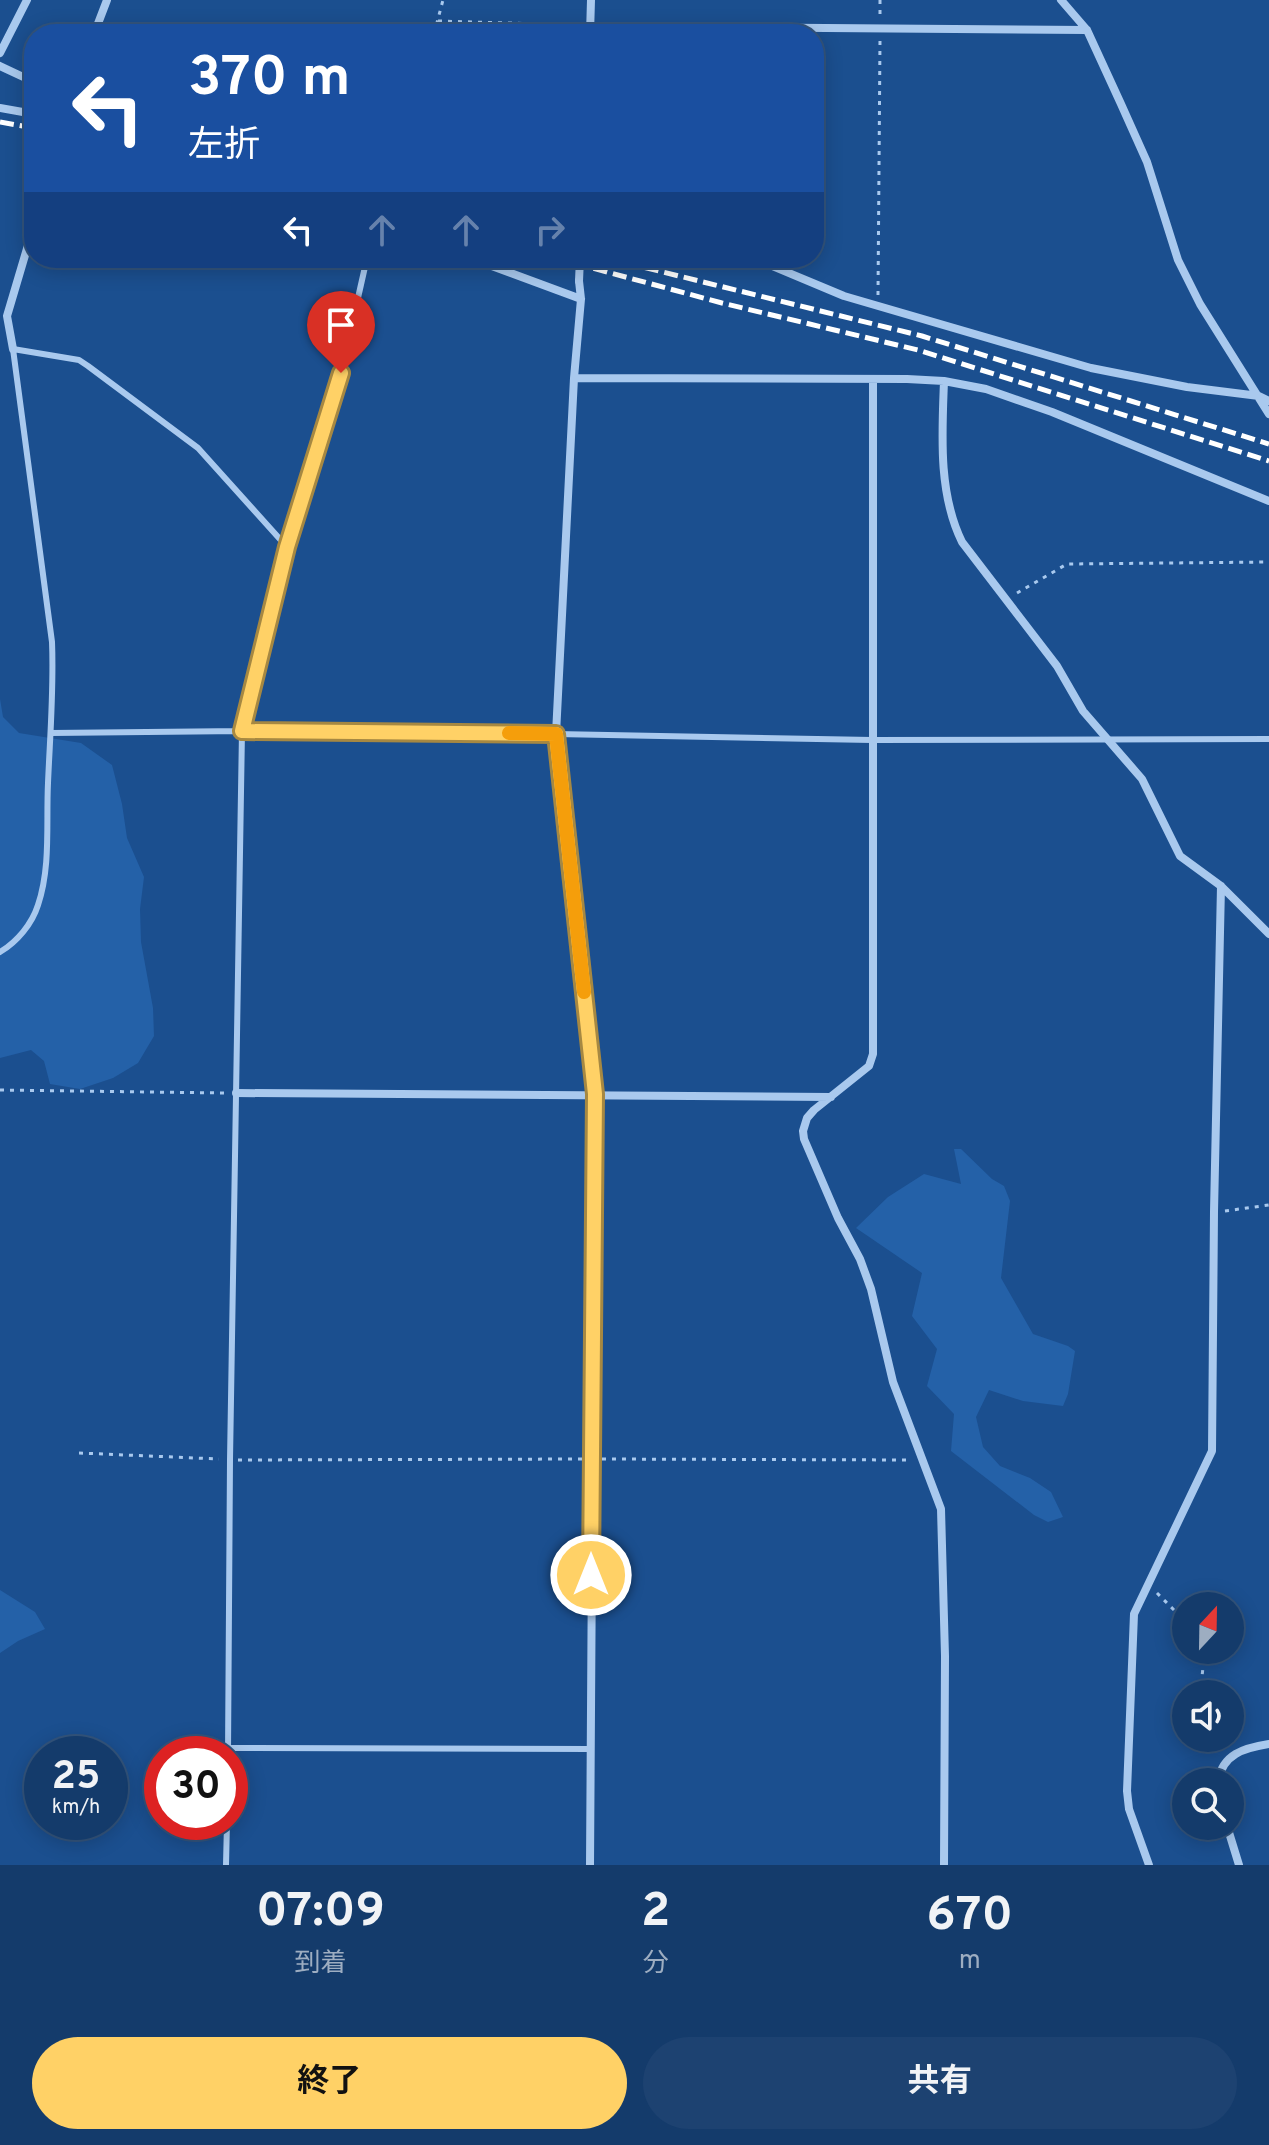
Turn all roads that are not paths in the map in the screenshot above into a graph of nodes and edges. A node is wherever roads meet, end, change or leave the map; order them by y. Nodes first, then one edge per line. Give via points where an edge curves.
1 (27, 0) edge
2 (107, 0) edge
3 (591, 0) edge
4 (1061, 0) edge
5 (98, 24) edge
6 (590, 24) edge
7 (824, 28) edge
8 (1087, 30) junction
9 (0, 53) edge
10 (0, 66) edge
11 (24, 77) edge
12 (0, 108) edge
13 (24, 112) edge
14 (24, 259) edge
15 (365, 268) edge
16 (497, 268) edge
17 (580, 268) edge
18 (777, 268) edge
19 (581, 299) junction
20 (13, 349) junction
21 (574, 378) junction
22 (873, 379) junction
23 (944, 381) junction
24 (1259, 396) junction
25 (1269, 401) edge
26 (1269, 414) edge
27 (1269, 501) edge
28 (287, 547) junction
29 (242, 731) junction
30 (51, 733) junction
31 (556, 734) junction
32 (1104, 738) junction
33 (1269, 739) edge
34 (872, 740) junction
35 (1221, 886) junction
36 (1269, 934) edge
37 (0, 952) edge
38 (236, 1093) junction
39 (595, 1094) junction
40 (831, 1097) junction
41 (228, 1736) edge
42 (1269, 1744) edge
43 (590, 1749) junction
44 (248, 1751) edge
45 (1222, 1768) edge
46 (227, 1840) edge
47 (1231, 1840) edge
48 (226, 1865) edge
49 (590, 1865) edge
50 (944, 1865) edge
51 (1149, 1865) edge
52 (1239, 1865) edge

1 - 9 street
2 - 5 street
3 - 6 street
4 - 8 street
7 - 8 street
8 - 24 street via 1147,162 1178,260
10 - 11 street
12 - 13 street
14 - 20 street via 7,316
15 - 28 lane via 341,373
16 - 19 street
17 - 19 street, bridge
18 - 24 street via 878,307 1091,368
19 - 21 street
20 - 28 lane via 88,366 198,448
20 - 30 lane via 52,642
21 - 22 street
21 - 31 street
22 - 23 street
22 - 34 street
23 - 27 street via 1052,412
23 - 32 street via 941,452 955,527
24 - 25 street
24 - 26 street
28 - 29 lane
29 - 30 lane
29 - 31 lane
29 - 38 lane
30 - 37 lane via 49,842 38,907 13,945
31 - 34 lane
31 - 39 street
32 - 33 lane
32 - 34 lane
32 - 35 street via 1142,779 1180,856
34 - 40 street via 873,1054 869,1066
35 - 36 street
35 - 51 street via 1212,1451 1134,1614 1127,1791
38 - 39 street
38 - 41 lane
39 - 40 street
39 - 43 street
40 - 50 street via 807,1118 804,1139 860,1259 893,1382 941,1509
42 - 45 street via 1248,1747
43 - 44 lane
43 - 49 street
46 - 48 lane
47 - 52 street

